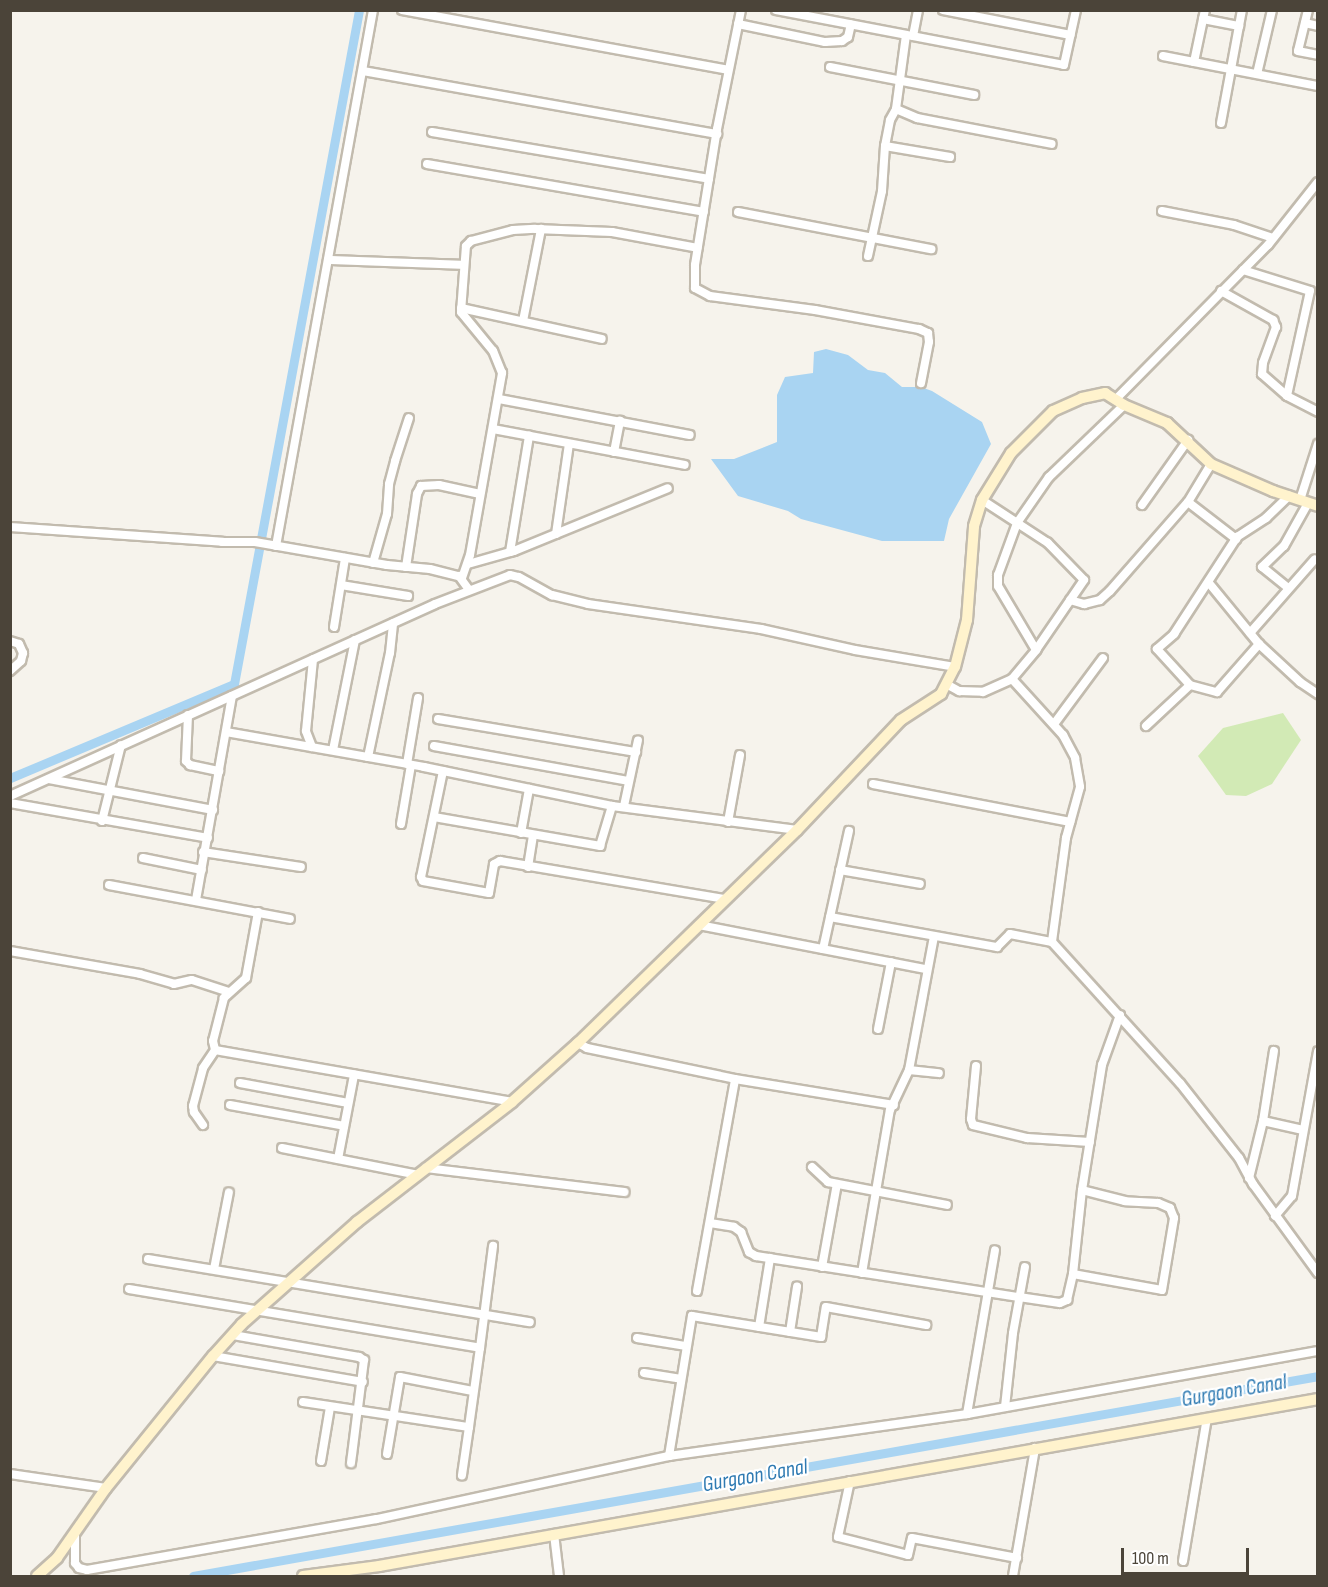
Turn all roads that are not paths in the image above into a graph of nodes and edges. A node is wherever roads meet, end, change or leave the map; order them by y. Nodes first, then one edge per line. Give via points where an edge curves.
1 (374, 10) edge
2 (402, 10) edge
3 (741, 10) edge
4 (776, 10) edge
5 (918, 10) edge
6 (943, 10) edge
7 (1076, 10) edge
8 (1242, 10) edge
9 (1272, 10) edge
10 (1308, 10) edge
11 (1204, 15) edge
12 (1305, 23) junction
13 (738, 24) junction
14 (851, 24) junction
15 (1239, 26) junction
16 (1317, 26) edge
17 (1071, 35) junction
18 (910, 36) junction
19 (1317, 55) edge
20 (1163, 56) dead end
21 (1194, 62) junction
22 (830, 67) dead end
23 (1231, 69) junction
24 (363, 70) junction
25 (728, 70) junction
26 (1257, 74) junction
27 (898, 81) junction
28 (1317, 86) edge
29 (974, 95) dead end
30 (896, 109) junction
31 (1221, 123) dead end
32 (432, 132) dead end
33 (717, 134) junction
34 (1052, 144) dead end
35 (885, 146) junction
36 (950, 157) dead end
37 (427, 164) dead end
38 (709, 179) junction
39 (1317, 182) edge
40 (1162, 211) dead end
41 (704, 212) junction
42 (738, 212) dead end
43 (541, 229) junction
44 (872, 238) junction
45 (1273, 238) junction
46 (698, 248) junction
47 (931, 249) dead end
48 (868, 256) dead end
49 (328, 260) junction
50 (463, 265) junction
51 (1243, 270) junction
52 (1221, 291) junction
53 (461, 308) junction
54 (523, 321) junction
55 (602, 339) dead end
56 (921, 382) dead end
57 (1287, 396) junction
58 (499, 399) junction
59 (1119, 402) junction
60 (1317, 412) edge
61 (409, 418) dead end
62 (620, 421) junction
63 (493, 429) junction
64 (690, 435) dead end
65 (529, 436) junction
66 (1188, 440) junction
67 (569, 444) junction
68 (1317, 444) edge
69 (614, 452) junction
70 (1211, 464) junction
71 (685, 465) dead end
72 (668, 488) dead end
73 (480, 494) junction
74 (1289, 496) junction
75 (982, 500) junction
76 (1188, 502) junction
77 (1309, 503) edge
78 (1142, 505) dead end
79 (1017, 523) junction
80 (10, 527) edge
81 (556, 534) junction
82 (1236, 539) junction
83 (273, 545) junction
84 (510, 552) junction
85 (345, 558) junction
86 (1315, 559) dead end
87 (374, 563) junction
88 (468, 564) junction
89 (406, 567) junction
90 (465, 583) junction
91 (1209, 583) junction
92 (341, 585) junction
93 (1287, 587) junction
94 (408, 596) dead end
95 (1070, 600) junction
96 (393, 623) junction
97 (334, 627) dead end
98 (1250, 633) junction
99 (355, 640) junction
100 (10, 641) edge
101 (1259, 644) junction
102 (1036, 650) junction
103 (1103, 658) dead end
104 (314, 659) junction
105 (955, 666) junction
106 (10, 671) edge
107 (1012, 678) junction
108 (948, 685) junction
109 (1190, 685) junction
110 (1317, 694) edge
111 (232, 696) junction
112 (418, 698) dead end
113 (188, 716) junction
114 (438, 719) dead end
115 (1054, 724) junction
116 (1146, 726) dead end
117 (226, 732) junction
118 (639, 740) dead end
119 (121, 745) junction
120 (434, 746) dead end
121 (312, 747) junction
122 (333, 750) junction
123 (636, 752) junction
124 (740, 755) dead end
125 (368, 757) junction
126 (409, 764) junction
127 (219, 771) junction
128 (442, 771) junction
129 (49, 779) junction
130 (628, 781) junction
131 (873, 784) dead end
132 (529, 789) junction
133 (109, 791) junction
134 (10, 796) edge
135 (10, 804) edge
136 (612, 806) junction
137 (624, 806) junction
138 (213, 810) junction
139 (434, 817) junction
140 (102, 821) junction
141 (728, 822) junction
142 (1070, 822) junction
143 (401, 824) dead end
144 (797, 830) junction
145 (849, 831) dead end
146 (521, 833) junction
147 (533, 835) junction
148 (208, 838) junction
149 (203, 852) junction
150 (143, 858) dead end
151 (302, 867) dead end
152 (528, 867) junction
153 (201, 870) junction
154 (840, 870) junction
155 (920, 884) dead end
156 (109, 885) dead end
157 (724, 899) junction
158 (196, 900) junction
159 (258, 912) junction
160 (830, 917) junction
161 (290, 919) dead end
162 (699, 925) junction
163 (934, 936) junction
164 (1052, 942) junction
165 (823, 949) junction
166 (10, 951) edge
167 (891, 963) junction
168 (926, 969) junction
169 (228, 992) junction
170 (1120, 1016) junction
171 (878, 1029) dead end
172 (578, 1043) junction
173 (215, 1050) junction
174 (1274, 1051) dead end
175 (1317, 1051) edge
176 (976, 1066) dead end
177 (909, 1070) junction
178 (939, 1072) dead end
179 (354, 1075) junction
180 (735, 1079) junction
181 (240, 1083) dead end
182 (512, 1102) junction
183 (348, 1103) junction
184 (230, 1105) dead end
185 (894, 1105) junction
186 (1263, 1121) junction
187 (203, 1125) dead end
188 (344, 1126) junction
189 (1303, 1130) junction
190 (1090, 1142) junction
191 (282, 1148) dead end
192 (338, 1159) junction
193 (812, 1167) dead end
194 (422, 1172) junction
195 (1250, 1178) junction
196 (837, 1184) junction
197 (875, 1190) junction
198 (1082, 1190) junction
199 (229, 1192) dead end
200 (626, 1192) dead end
201 (948, 1205) dead end
202 (1275, 1216) junction
203 (710, 1224) junction
204 (493, 1246) dead end
205 (995, 1250) dead end
206 (770, 1258) junction
207 (148, 1259) dead end
208 (822, 1267) junction
209 (1025, 1267) dead end
210 (214, 1269) junction
211 (862, 1273) junction
212 (1317, 1273) edge
213 (1073, 1274) junction
214 (288, 1283) junction
215 (797, 1287) dead end
216 (129, 1289) dead end
217 (697, 1291) dead end
218 (988, 1292) junction
219 (1019, 1297) junction
220 (256, 1312) junction
221 (483, 1316) junction
222 (530, 1322) dead end
223 (926, 1325) dead end
224 (759, 1327) junction
225 (790, 1332) junction
226 (233, 1335) junction
227 (637, 1338) dead end
228 (686, 1346) junction
229 (480, 1348) junction
230 (1317, 1351) edge
231 (213, 1356) junction
232 (644, 1373) dead end
233 (681, 1379) junction
234 (363, 1382) junction
235 (473, 1391) junction
236 (1317, 1399) edge
237 (303, 1402) dead end
238 (330, 1407) junction
239 (1005, 1407) junction
240 (359, 1412) junction
241 (967, 1414) junction
242 (392, 1416) junction
243 (1207, 1418) junction
244 (469, 1427) junction
245 (1035, 1448) junction
246 (387, 1454) dead end
247 (669, 1456) junction
248 (321, 1461) dead end
249 (351, 1463) dead end
250 (10, 1474) edge
251 (462, 1475) dead end
252 (850, 1481) junction
253 (106, 1488) junction
254 (75, 1533) junction
255 (554, 1534) junction
256 (1017, 1558) junction
257 (1183, 1561) dead end
258 (37, 1576) edge
259 (303, 1576) edge
260 (559, 1576) edge
261 (1013, 1576) edge

1 - 24 street
2 - 25 street
3 - 13 street
4 - 14 street
5 - 18 street
6 - 17 street
7 - 17 street
8 - 15 street
9 - 26 street
10 - 12 street
11 - 15 street
11 - 21 street
12 - 16 street
12 - 19 street via 1298,51
13 - 14 street via 825,42 848,37
13 - 25 street
14 - 18 street
15 - 23 street
17 - 18 street via 1065,65
18 - 27 street
20 - 21 street
21 - 23 street
22 - 27 street
23 - 26 street
23 - 31 street
24 - 33 street
24 - 49 street
25 - 33 street
26 - 28 street
27 - 29 street
27 - 30 street
30 - 34 street via 917,118
30 - 35 street
32 - 38 street
33 - 38 street
35 - 36 street
35 - 44 street via 882,191
37 - 41 street
38 - 41 street
39 - 45 street
40 - 45 street via 1233,225
41 - 46 street
42 - 44 street
43 - 46 street via 612,232
43 - 50 street via 513,230 471,241 464,252
43 - 54 street
44 - 47 street
44 - 48 street
45 - 51 street
46 - 56 street via 694,281 699,292 928,333
49 - 50 street
49 - 83 street
50 - 53 street
51 - 52 street
51 - 57 street via 1310,291
52 - 57 street via 1273,320 1276,327 1263,374
52 - 59 street
53 - 54 street
53 - 58 street via 465,319 493,351 502,373
54 - 55 street
57 - 60 street
58 - 62 street
58 - 63 street
59 - 66 street via 1167,423
59 - 75 street via 1105,393 1053,411 1011,453
59 - 79 street via 1056,469
61 - 87 street via 389,484 387,514
62 - 64 street
62 - 69 street
63 - 65 street
63 - 73 street
65 - 67 street
65 - 84 street
66 - 70 street
66 - 78 street
67 - 69 street
67 - 81 street
68 - 77 street
69 - 71 street
70 - 74 street
70 - 76 street
72 - 81 street
73 - 88 street
73 - 89 street via 439,485 422,486 417,494
74 - 77 street
74 - 82 street
75 - 79 street
75 - 105 street via 974,526 967,620
76 - 82 street
76 - 95 street via 1100,600 1084,604
77 - 93 street via 1284,546 1262,567
79 - 95 street via 1048,543 1084,580
79 - 102 street via 998,575 998,586
80 - 83 street
81 - 84 street
82 - 91 street
83 - 85 street
84 - 88 street
85 - 87 street
85 - 92 street
86 - 93 street
87 - 89 street
88 - 90 street
89 - 90 street via 430,569
90 - 96 street
90 - 105 street via 510,575 558,597 588,604 762,629 855,650
91 - 98 street
91 - 109 street via 1173,634 1157,649
92 - 94 street
92 - 97 street
93 - 98 street
95 - 102 street
96 - 99 street
96 - 125 street
98 - 101 street
99 - 104 street
99 - 122 street
100 - 106 street via 19,644 23,652 21,662
101 - 109 street via 1217,692
101 - 110 street
102 - 107 street
103 - 115 street
104 - 111 street
104 - 121 street via 306,731
105 - 108 street
107 - 108 street via 983,692 959,691
107 - 115 street
108 - 144 street via 902,720
109 - 116 street
111 - 113 street
111 - 117 street
112 - 126 street
113 - 119 street
113 - 127 street via 186,761
114 - 123 street
115 - 142 street via 1076,758 1080,787
117 - 121 street
117 - 127 street
118 - 123 street
119 - 129 street
119 - 133 street
120 - 130 street
121 - 122 street
122 - 125 street
123 - 130 street
124 - 141 street
125 - 126 street
126 - 128 street
126 - 143 street
127 - 138 street
128 - 132 street
128 - 139 street
129 - 133 street
129 - 134 street
130 - 137 street
131 - 142 street
132 - 136 street
132 - 146 street
133 - 138 street
133 - 140 street
135 - 140 street
136 - 137 street
136 - 147 street via 600,846
137 - 141 street
138 - 148 street
139 - 146 street
139 - 152 street via 423,881 486,894 496,861
140 - 148 street
141 - 144 street
142 - 164 street
144 - 157 street
145 - 154 street
146 - 147 street
147 - 152 street
148 - 149 street
149 - 151 street
149 - 153 street
150 - 153 street
152 - 157 street
153 - 158 street
154 - 155 street
154 - 160 street
156 - 158 street
157 - 162 street
158 - 159 street
159 - 161 street
159 - 169 street via 246,978
160 - 163 street
160 - 165 street
162 - 165 street
162 - 172 street
163 - 164 street via 997,947 1010,934
163 - 168 street
164 - 170 street
165 - 167 street
166 - 169 street via 140,974 174,984 192,980
167 - 168 street
167 - 171 street
168 - 177 street
169 - 173 street via 213,1041
170 - 190 street via 1102,1065
170 - 195 street via 1180,1083 1239,1158
172 - 180 street
172 - 182 street
173 - 179 street
173 - 187 street via 203,1068 193,1106
174 - 186 street
175 - 189 street
176 - 190 street via 971,1119 974,1125 1027,1137
177 - 178 street
177 - 185 street
179 - 182 street
179 - 183 street
180 - 185 street
180 - 203 street
181 - 183 street
182 - 194 street
183 - 188 street
184 - 188 street
185 - 197 street
186 - 189 street
186 - 195 street
188 - 192 street
189 - 202 street via 1292,1196
190 - 198 street
191 - 192 street
192 - 194 street
193 - 196 street via 828,1182
194 - 200 street
194 - 214 street
195 - 202 street
196 - 197 street
196 - 208 street
197 - 201 street
197 - 211 street
198 - 213 street
198 - 213 street via 1125,1201 1158,1203 1170,1208 1174,1218 1162,1290
199 - 210 street
202 - 212 street
203 - 206 street via 734,1227 741,1232 749,1252
203 - 217 street
204 - 221 street
205 - 218 street
206 - 208 street
206 - 224 street
207 - 210 street
208 - 211 street
209 - 219 street
210 - 214 street
211 - 218 street
213 - 219 street via 1067,1300 1060,1303
214 - 220 street
214 - 221 street
215 - 225 street
216 - 220 street
218 - 219 street
218 - 241 street
219 - 239 street
220 - 226 street
220 - 229 street
221 - 222 street
221 - 229 street
223 - 225 street via 826,1307 821,1337
224 - 225 street
224 - 228 street via 692,1316
226 - 231 street
226 - 234 street via 359,1357 364,1360
227 - 228 street
228 - 233 street
229 - 235 street
230 - 239 street
231 - 234 street
231 - 253 street
232 - 233 street
233 - 247 street
234 - 240 street
235 - 242 street via 400,1377
235 - 244 street
236 - 243 street
237 - 238 street
238 - 240 street
238 - 248 street
239 - 241 street
240 - 242 street
240 - 249 street
241 - 247 street
242 - 244 street
242 - 246 street
243 - 245 street
243 - 257 street
244 - 251 street
245 - 252 street
245 - 256 street
247 - 254 street via 377,1519 87,1570 75,1563
250 - 253 street
252 - 255 street
252 - 256 street via 837,1537 908,1555 912,1538
253 - 254 street
254 - 258 street via 57,1558
255 - 259 street
255 - 260 street
256 - 261 street

